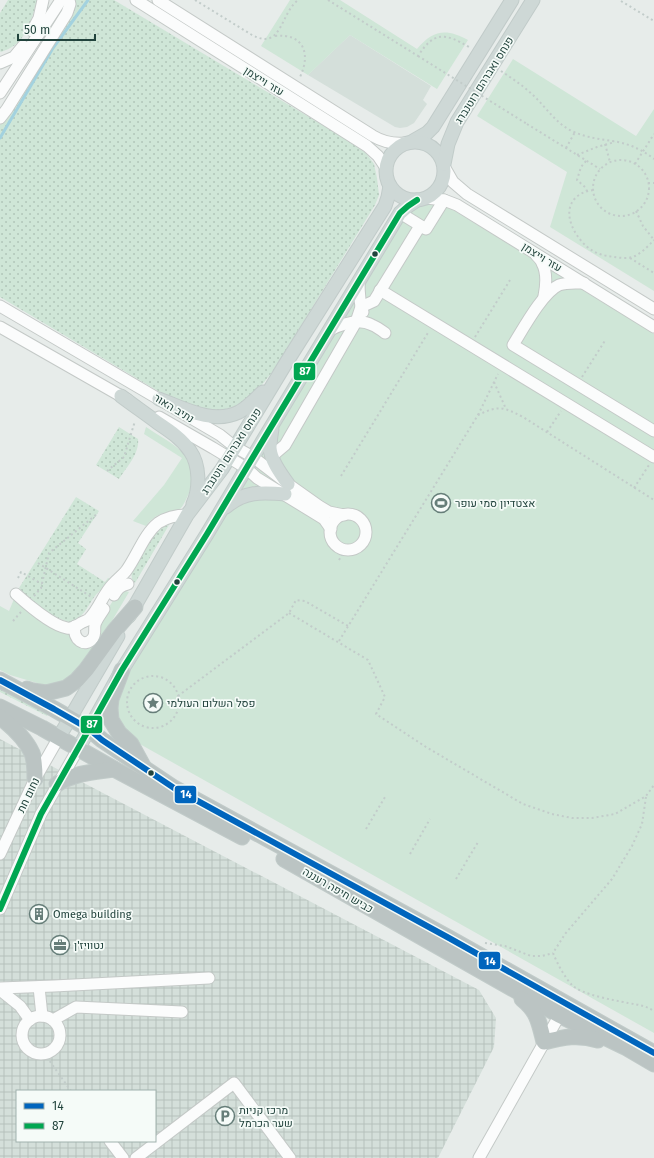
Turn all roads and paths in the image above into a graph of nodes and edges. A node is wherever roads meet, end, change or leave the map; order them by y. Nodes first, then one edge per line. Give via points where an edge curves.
1 (43, 0) edge
2 (60, 0) edge
3 (70, 0) edge
4 (136, 0) edge
5 (158, 0) edge
6 (195, 0) edge
7 (298, 0) edge
8 (328, 0) edge
9 (512, 0) edge
10 (533, 0) edge
11 (621, 1) edge
12 (654, 22) edge
13 (274, 36) junction
14 (478, 54) junction
15 (418, 56) junction
16 (0, 63) edge
17 (493, 66) junction
18 (0, 83) edge
19 (294, 86) junction
20 (0, 91) edge
21 (0, 117) edge
22 (575, 132) junction
23 (654, 134) edge
24 (409, 142) junction
25 (618, 142) junction
26 (605, 144) junction
27 (566, 148) junction
28 (643, 152) junction
29 (577, 155) junction
30 (654, 159) edge
31 (586, 161) junction
32 (610, 162) junction
33 (635, 164) junction
34 (444, 166) junction
35 (386, 168) junction
36 (600, 169) junction
37 (648, 183) junction
38 (654, 183) edge
39 (390, 186) junction
40 (593, 190) junction
41 (587, 192) junction
42 (422, 199) junction
43 (444, 200) junction
44 (636, 211) junction
45 (400, 214) junction
46 (420, 226) junction
47 (654, 240) edge
48 (535, 253) junction
49 (629, 258) junction
50 (654, 273) edge
51 (510, 280) dead end
52 (359, 281) junction
53 (584, 283) junction
54 (380, 290) junction
55 (544, 296) junction
56 (0, 306) edge
57 (361, 307) junction
58 (654, 309) edge
59 (356, 322) junction
60 (434, 323) junction
61 (372, 324) junction
62 (0, 327) edge
63 (654, 327) edge
64 (330, 330) junction
65 (386, 333) dead end
66 (470, 345) junction
67 (286, 362) junction
68 (503, 365) junction
69 (494, 382) junction
70 (121, 396) junction
71 (159, 399) junction
72 (506, 408) junction
73 (478, 415) junction
74 (558, 415) dead end
75 (135, 421) dead end
76 (273, 425) junction
77 (547, 432) junction
78 (654, 432) edge
79 (235, 447) junction
80 (272, 456) junction
81 (253, 457) junction
82 (654, 457) edge
83 (228, 458) junction
84 (246, 468) junction
85 (647, 468) dead end
86 (107, 471) dead end
87 (341, 476) dead end
88 (634, 488) junction
89 (286, 489) junction
90 (654, 500) edge
91 (220, 512) junction
92 (97, 514) dead end
93 (187, 515) junction
94 (344, 515) junction
95 (331, 530) junction
96 (345, 550) junction
97 (339, 560) dead end
98 (38, 564) dead end
99 (46, 568) junction
100 (18, 578) dead end
101 (124, 581) junction
102 (42, 584) junction
103 (16, 594) dead end
104 (142, 594) junction
105 (100, 602) junction
106 (28, 604) junction
107 (134, 607) junction
108 (289, 612) junction
109 (13, 621) dead end
110 (76, 626) junction
111 (348, 626) junction
112 (339, 642) junction
113 (122, 670) junction
114 (0, 679) edge
115 (178, 696) junction
116 (0, 707) edge
117 (0, 717) edge
118 (70, 718) junction
119 (89, 729) junction
120 (59, 737) junction
121 (78, 748) junction
122 (114, 769) junction
123 (144, 769) junction
124 (35, 779) junction
125 (58, 784) junction
126 (654, 785) edge
127 (646, 796) junction
128 (385, 797) dead end
129 (430, 819) dead end
130 (366, 829) dead end
131 (478, 842) dead end
132 (0, 854) edge
133 (410, 854) dead end
134 (456, 879) dead end
135 (0, 909) edge
136 (482, 943) dead end
137 (553, 953) junction
138 (481, 971) junction
139 (209, 978) dead end
140 (39, 987) junction
141 (0, 989) edge
142 (563, 1010) junction
143 (654, 1010) edge
144 (182, 1012) dead end
145 (42, 1016) junction
146 (30, 1020) junction
147 (53, 1020) junction
148 (544, 1042) junction
149 (625, 1047) junction
150 (44, 1053) junction
151 (654, 1053) edge
152 (654, 1064) edge
153 (70, 1090) edge
154 (111, 1142) edge
155 (124, 1158) edge
156 (136, 1158) edge
157 (290, 1158) edge
158 (479, 1158) edge

1 - 16 street via 39,18 20,51 14,57
2 - 20 street
3 - 21 street via 67,13
4 - 35 street, עזר וייצמן via 369,148
5 - 19 street, עזר וייצמן
6 - 13 path via 257,38 266,39
7 - 13 path via 289,9
8 - 15 path
9 - 14 main road, פנחס ואברהם רוטנברג
10 - 17 main road, פנחס ואברהם רוטנברג
11 - 12 path
13 - 19 path via 288,36 295,39 303,48 304,70
14 - 15 path via 463,43 444,36 433,39
14 - 24 main road, פנחס ואברהם רוטנברג via 433,126 427,133
15 - 27 path, bridge
17 - 22 path via 526,89 557,121
17 - 34 main road, פנחס ואברהם רוטנברג via 455,126 446,148
18 - 20 street
19 - 24 street, עזר וייצמן via 376,138 391,143
22 - 25 path
22 - 27 path
23 - 28 path
24 - 34 main road via 427,143 435,148
24 - 35 main road via 393,151
25 - 26 path
25 - 28 path
26 - 29 path
26 - 32 path
27 - 29 path
28 - 30 path
28 - 33 path
29 - 31 path
31 - 36 path
31 - 41 path via 577,180
32 - 33 path via 623,160
32 - 36 path
33 - 37 path via 645,173
34 - 42 main road via 444,178 440,186 434,193
34 - 58 street, עזר וייצמן via 453,182 467,194
35 - 39 main road
36 - 40 path
37 - 38 path
37 - 44 path via 646,198
39 - 42 main road via 400,196
39 - 67 main road, פנחס ואברהם רוטנברג via 385,206
40 - 41 path
40 - 44 path via 599,206 610,213 623,216
41 - 49 path via 579,195 570,209 571,224 579,239 597,253
42 - 43 street, עזר וייצמן
42 - 45 main road, פנחס ואברהם רוטנברג via 408,206
43 - 46 street via 426,229
43 - 48 street, עזר וייצמן via 461,207
44 - 47 path
45 - 46 street
45 - 52 main road, פנחס ואברהם רוטנברג
46 - 54 street
47 - 49 path via 641,252
48 - 53 street, עזר וייצמן
48 - 55 street via 543,264 546,277
49 - 50 path
51 - 66 path
52 - 57 street
52 - 64 main road, פנחס ואברהם רוטנברג
53 - 55 street via 566,283
53 - 63 street, עזר וייצמן
54 - 57 street via 374,301
54 - 60 street
55 - 78 street via 513,345
56 - 71 street, נתיב האור
57 - 59 street
57 - 61 street
59 - 61 street
59 - 64 street via 341,324
59 - 80 street via 285,444
60 - 66 street
60 - 87 path
61 - 65 street
62 - 70 street, נתיב האור
64 - 76 main road, פנחס ואברהם רוטנברג
66 - 68 street
67 - 71 main road via 251,404 224,417 200,414
67 - 79 main road, פנחס ואברהם רוטנברג
68 - 69 path
68 - 82 street
69 - 72 path
69 - 73 path
70 - 83 street, נתיב האור
70 - 93 main road via 177,437 191,452 198,471 195,499
71 - 79 street, נתיב האור via 220,435
72 - 73 path via 491,409
72 - 77 path
73 - 111 path
74 - 77 path
75 - 86 path via 124,457
76 - 80 main road via 270,450
76 - 81 main road, פנחס ואברהם רוטנברג
77 - 88 path
79 - 81 street, נתיב האור
79 - 83 main road, פנחס ואברהם רוטנברג
80 - 89 main road
81 - 84 main road, פנחס ואברהם רוטנברג
81 - 89 street, נתיב האור
83 - 84 street, נתיב האור
83 - 93 main road, פנחס ואברהם רוטנברג
84 - 89 street, נתיב האור via 257,478
84 - 91 main road, פנחס ואברהם רוטנברג
85 - 88 path
88 - 90 path
89 - 91 main road via 252,493 232,501
89 - 94 street, נתיב האור via 329,512
89 - 95 street, נתיב האור via 324,519
91 - 113 main road, פנחס ואברהם רוטנברג
92 - 99 path via 49,553
93 - 101 street via 167,518 151,530 126,570
93 - 104 main road, פנחס ואברהם רוטנברג
94 - 95 street via 337,519
94 - 96 street via 356,516 366,528 362,543 352,550
95 - 96 street via 335,544
96 - 97 path
98 - 99 path
99 - 102 path
99 - 105 path
100 - 102 path via 21,572
101 - 104 street
101 - 105 street via 113,584
101 - 110 street via 96,623 95,635 90,640 84,642 78,639 75,634
102 - 106 path
103 - 106 street
104 - 107 main road, פנחס ואברהם רוטנברג
105 - 110 street via 88,620
106 - 109 path
106 - 110 street via 61,626
107 - 114 highway via 86,670 66,688 46,693
107 - 118 main road, פנחס ואברהם רוטנברג
108 - 111 path via 296,600 305,601
108 - 112 path
108 - 115 path
111 - 112 path
112 - 127 path via 368,660 384,698 376,714 426,748 523,804 572,818 592,818 614,814
113 - 119 main road, פנחס ואברהם רוטנברג
113 - 123 highway via 111,700 111,720 119,734 131,744
114 - 118 highway, כביש חיפה רעננה
115 - 115 path via 179,704 173,719 158,728 140,725 128,712 126,703 132,686 147,676 167,680
116 - 120 highway, כביש חיפה רעננה
117 - 124 highway via 14,727 32,753
118 - 119 highway, כביש חיפה רעננה
118 - 120 main road, פנחס ואברהם רוטנברג
119 - 121 main road, פנחס ואברהם רוטנברג
119 - 123 highway, כביש חיפה רעננה
120 - 121 highway, כביש חיפה רעננה
120 - 124 street, נחום חת
121 - 122 highway, כביש חיפה רעננה
121 - 125 street, נחום חת
122 - 125 highway via 89,772 67,778
122 - 138 highway, כביש חיפה רעננה via 272,853
123 - 142 highway, כביש חיפה רעננה via 181,792 442,934
124 - 132 street, נחום חת
125 - 135 street, נחום חת via 41,814
126 - 127 path
127 - 137 path via 642,824 632,846 612,879 565,934
128 - 130 path
129 - 133 path
131 - 134 path
136 - 137 path via 505,946 531,956
137 - 143 path via 572,986
138 - 142 highway, כביש חיפה רעננה
138 - 148 highway via 528,1004 535,1013
139 - 140 street
140 - 141 street
140 - 145 street
141 - 146 street via 20,1006
142 - 148 street
142 - 149 highway, כביש חיפה רעננה
142 - 151 highway, כביש חיפה רעננה
144 - 147 street via 76,1007
145 - 146 street
145 - 147 street
146 - 150 street via 23,1030 24,1042 32,1051
147 - 150 street via 60,1030 60,1037 55,1048
148 - 149 highway via 577,1036
148 - 158 street
149 - 152 highway, כביש חיפה רעננה
150 - 153 path
154 - 155 street
156 - 157 street via 234,1083

